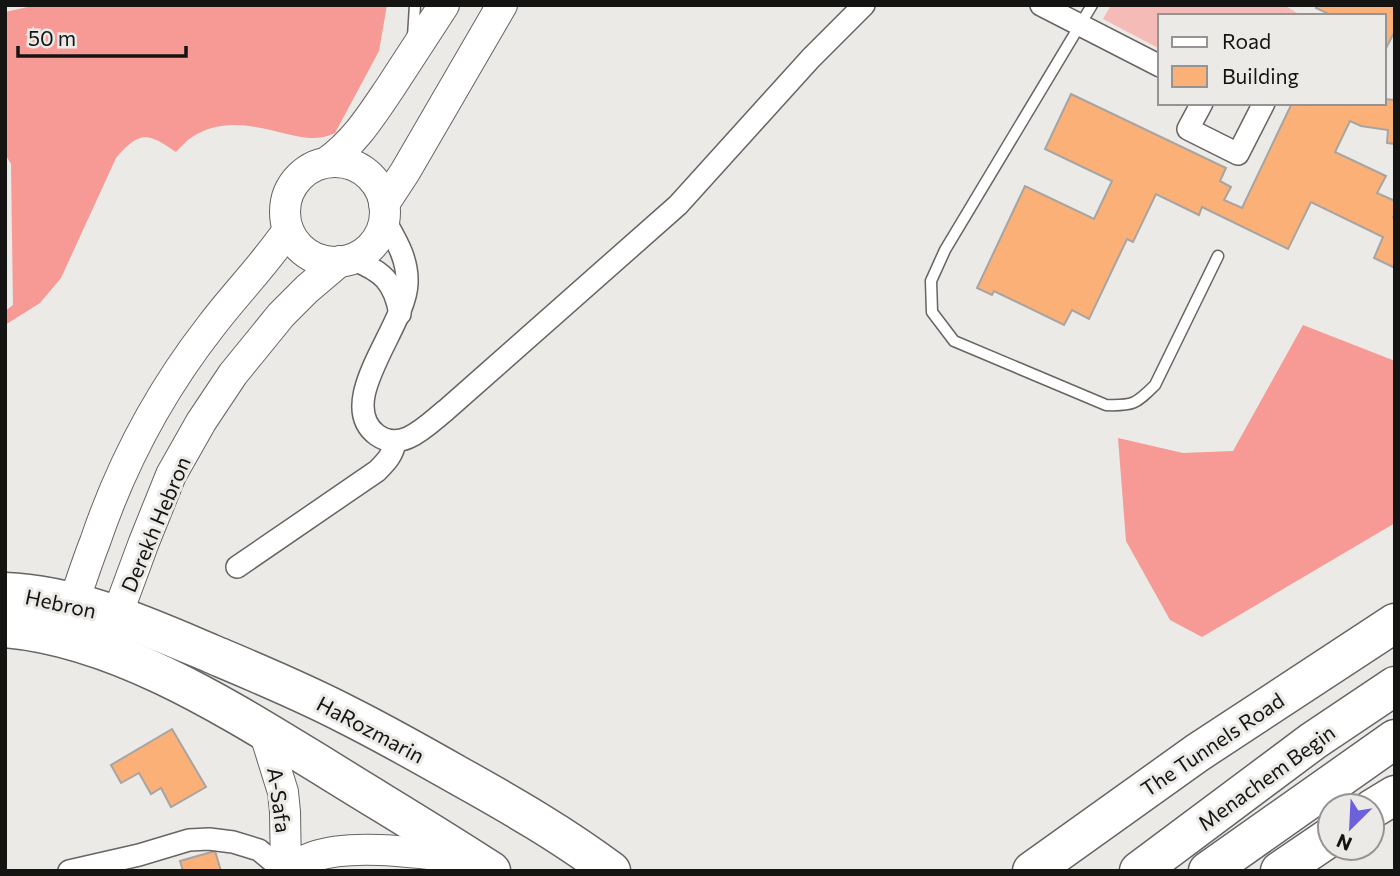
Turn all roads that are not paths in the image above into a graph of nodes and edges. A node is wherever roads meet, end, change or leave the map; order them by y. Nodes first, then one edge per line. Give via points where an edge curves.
1 (415, 5) edge
2 (444, 5) edge
3 (502, 5) edge
4 (864, 5) edge
5 (1041, 5) edge
6 (1092, 5) edge
7 (1080, 26) junction
8 (410, 58) junction
9 (1158, 65) edge
10 (1201, 105) edge
11 (1263, 105) edge
12 (327, 162) junction
13 (384, 211) junction
14 (288, 230) junction
15 (1218, 256) dead end
16 (346, 260) junction
17 (400, 314) junction
18 (395, 442) junction
19 (237, 567) dead end
20 (5, 592) edge
21 (74, 603) junction
22 (117, 615) junction
23 (1395, 623) edge
24 (5, 628) edge
25 (84, 645) junction
26 (1395, 686) edge
27 (264, 731) junction
28 (1395, 739) edge
29 (1316, 847) edge
30 (482, 865) edge
31 (69, 871) edge
32 (287, 871) edge
33 (611, 871) edge
34 (1032, 871) edge
35 (1139, 871) edge
36 (1208, 871) edge
37 (1280, 871) edge

1 - 8 lane
2 - 8 main road
3 - 13 main road
4 - 18 street via 678,205 446,410 414,435
5 - 7 street
6 - 7 lane
7 - 9 street
7 - 15 lane via 945,250 931,281 932,312 954,341 1106,405 1126,406 1155,385
8 - 12 main road via 356,137
10 - 11 street via 1188,129 1238,154
12 - 13 main road via 342,162 370,176 379,189
12 - 14 main road via 307,170 290,190 285,202
13 - 16 main road via 374,243
13 - 17 street via 405,262 406,298
14 - 16 main road via 295,242 315,257
14 - 21 main road via 211,325 158,404 115,490
16 - 17 street via 383,275 397,297
16 - 22 main road, Derekh Hebron via 281,315 201,422 171,475
17 - 18 street via 366,382 362,408 373,431
18 - 19 street via 377,471
20 - 21 highway, Hebron
21 - 22 highway, Hebron
21 - 25 main road
22 - 25 main road, Derekh Hebron
22 - 33 highway, HaRozmarin via 373,728 535,819
23 - 34 highway, The Tunnels Road via 1197,753
24 - 25 highway, Hebron
25 - 27 highway via 141,666
26 - 35 highway, Menachem Begin
27 - 30 highway
27 - 32 main road, A-Safa via 283,792
28 - 36 highway, Menachem Begin
29 - 37 highway
30 - 32 main road, A-Safa via 349,850 313,857
31 - 32 street via 209,839 260,850

